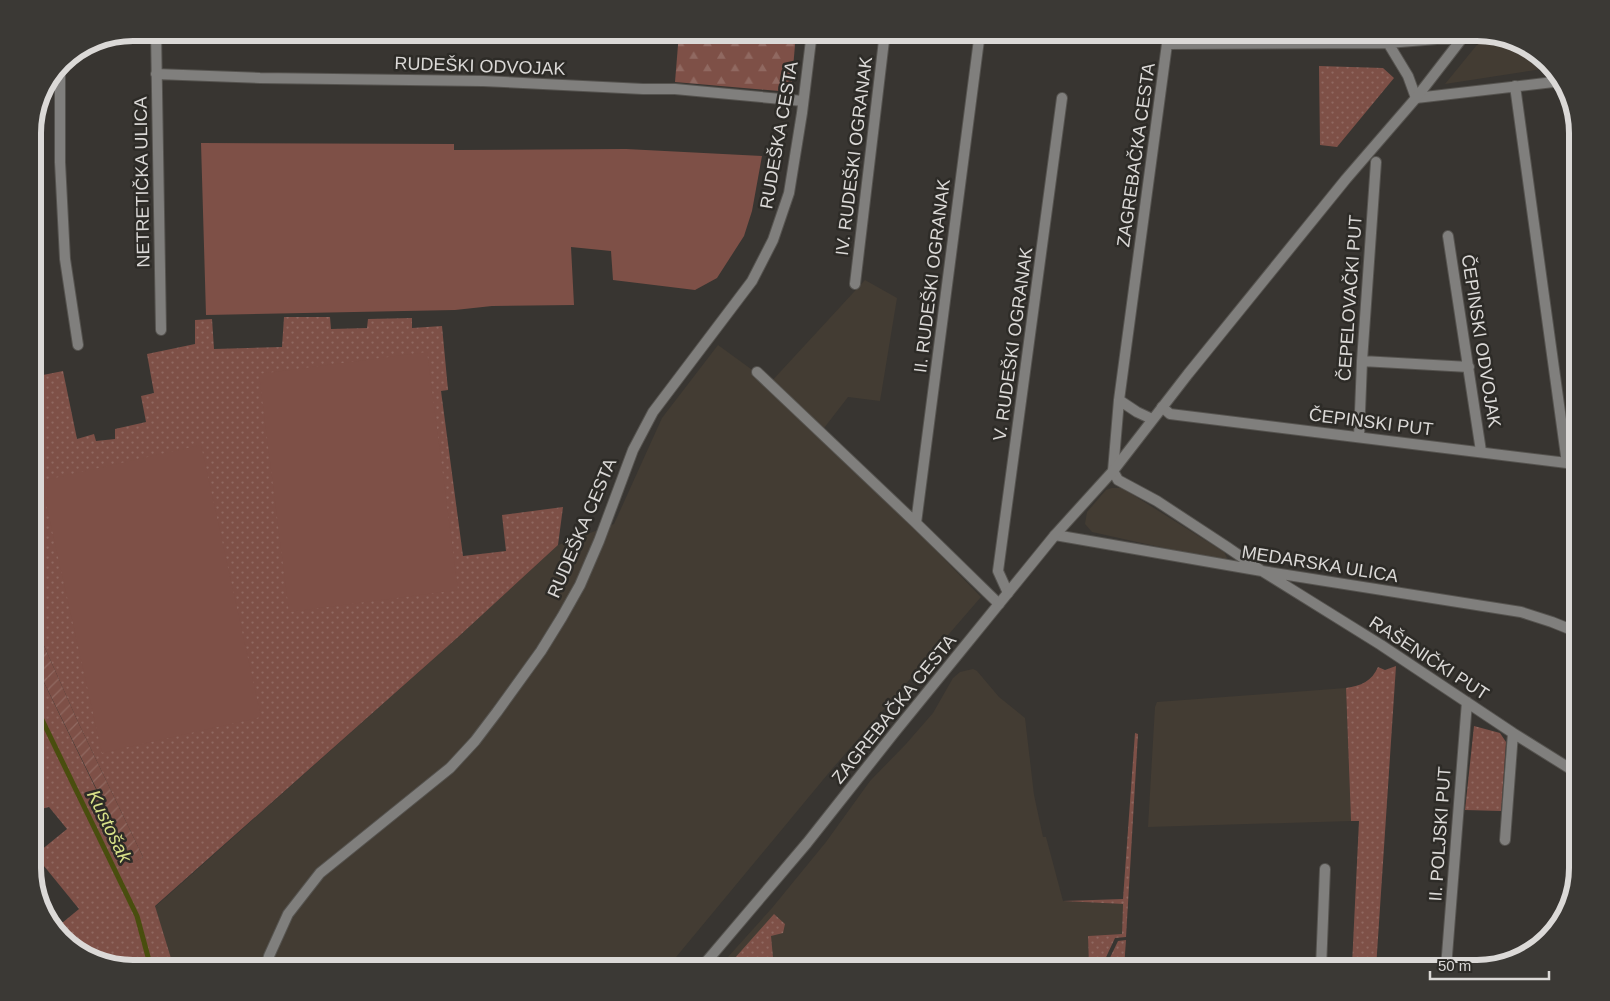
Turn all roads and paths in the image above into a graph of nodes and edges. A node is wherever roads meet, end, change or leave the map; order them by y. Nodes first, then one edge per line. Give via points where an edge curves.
1 (156, 41) edge
2 (811, 41) edge
3 (884, 41) edge
4 (979, 41) edge
5 (1412, 41) edge
6 (1461, 41) edge
7 (1388, 43) junction
8 (156, 74) junction
9 (60, 77) edge
10 (1553, 81) edge
11 (1515, 86) junction
12 (1062, 98) dead end
13 (1416, 98) junction
14 (803, 100) junction
15 (1376, 162) dead end
16 (1448, 236) dead end
17 (855, 284) dead end
18 (161, 330) dead end
19 (78, 345) dead end
20 (1362, 361) junction
21 (1469, 367) junction
22 (757, 372) dead end
23 (1119, 400) junction
24 (1162, 407) junction
25 (1152, 419) junction
26 (1359, 436) junction
27 (1569, 445) edge
28 (1481, 452) junction
29 (1569, 465) edge
30 (1113, 471) junction
31 (916, 523) junction
32 (1055, 535) junction
33 (1262, 571) junction
34 (1008, 593) junction
35 (999, 604) junction
36 (1569, 629) edge
37 (1467, 702) junction
38 (1512, 733) junction
39 (1569, 768) edge
40 (1505, 840) dead end
41 (1324, 869) dead end
42 (268, 960) edge
43 (708, 960) edge
44 (1321, 960) edge
45 (1447, 960) edge

1 - 8 street, NETRETIČKA ULICA
2 - 14 street, RUDEŠKA CESTA
3 - 17 street, IV. RUDEŠKI OGRANAK
4 - 31 street, II. RUDEŠKI OGRANAK
5 - 7 street, ZAGREBAČKA CESTA
6 - 13 street, ZAGREBAČKA CESTA
7 - 13 street via 1408,76
7 - 23 street, ZAGREBAČKA CESTA via 1167,44
8 - 14 street, RUDEŠKI ODVOJAK via 483,81 675,89
8 - 18 street, NETRETIČKA ULICA
9 - 19 street via 65,259
10 - 11 street
11 - 13 street
11 - 27 street
12 - 34 street, V. RUDEŠKI OGRANAK via 998,571
13 - 24 street, ZAGREBAČKA CESTA via 1346,179
14 - 42 street, RUDEŠKA CESTA via 789,193 773,240 752,281 653,412 633,450 580,585 541,651 475,741 450,768 320,873 288,914
15 - 20 street, ČEPELOVAČKI PUT
16 - 21 street, ČEPINSKI ODVOJAK
20 - 21 street
20 - 26 street, ČEPELOVAČKI PUT
21 - 28 street, ČEPINSKI ODVOJAK
22 - 31 street
23 - 25 street
23 - 30 street, ZAGREBAČKA CESTA
24 - 25 street, ZAGREBAČKA CESTA
24 - 26 street, ČEPINSKI PUT via 1170,414
25 - 30 street, ZAGREBAČKA CESTA
26 - 28 street, ČEPINSKI PUT
28 - 29 street, ČEPINSKI PUT
30 - 32 street, ZAGREBAČKA CESTA
30 - 33 street, RAŠENIČKI PUT via 1118,480
31 - 35 street
32 - 33 street, MEDARSKA ULICA
32 - 34 street, ZAGREBAČKA CESTA
33 - 36 street, MEDARSKA ULICA via 1521,612
33 - 37 street, RAŠENIČKI PUT
34 - 35 street, ZAGREBAČKA CESTA
35 - 43 street, ZAGREBAČKA CESTA via 785,870
37 - 38 street, RAŠENIČKI PUT
37 - 45 street, II. POLJSKI PUT
38 - 39 street, RAŠENIČKI PUT
38 - 40 street
41 - 44 street

